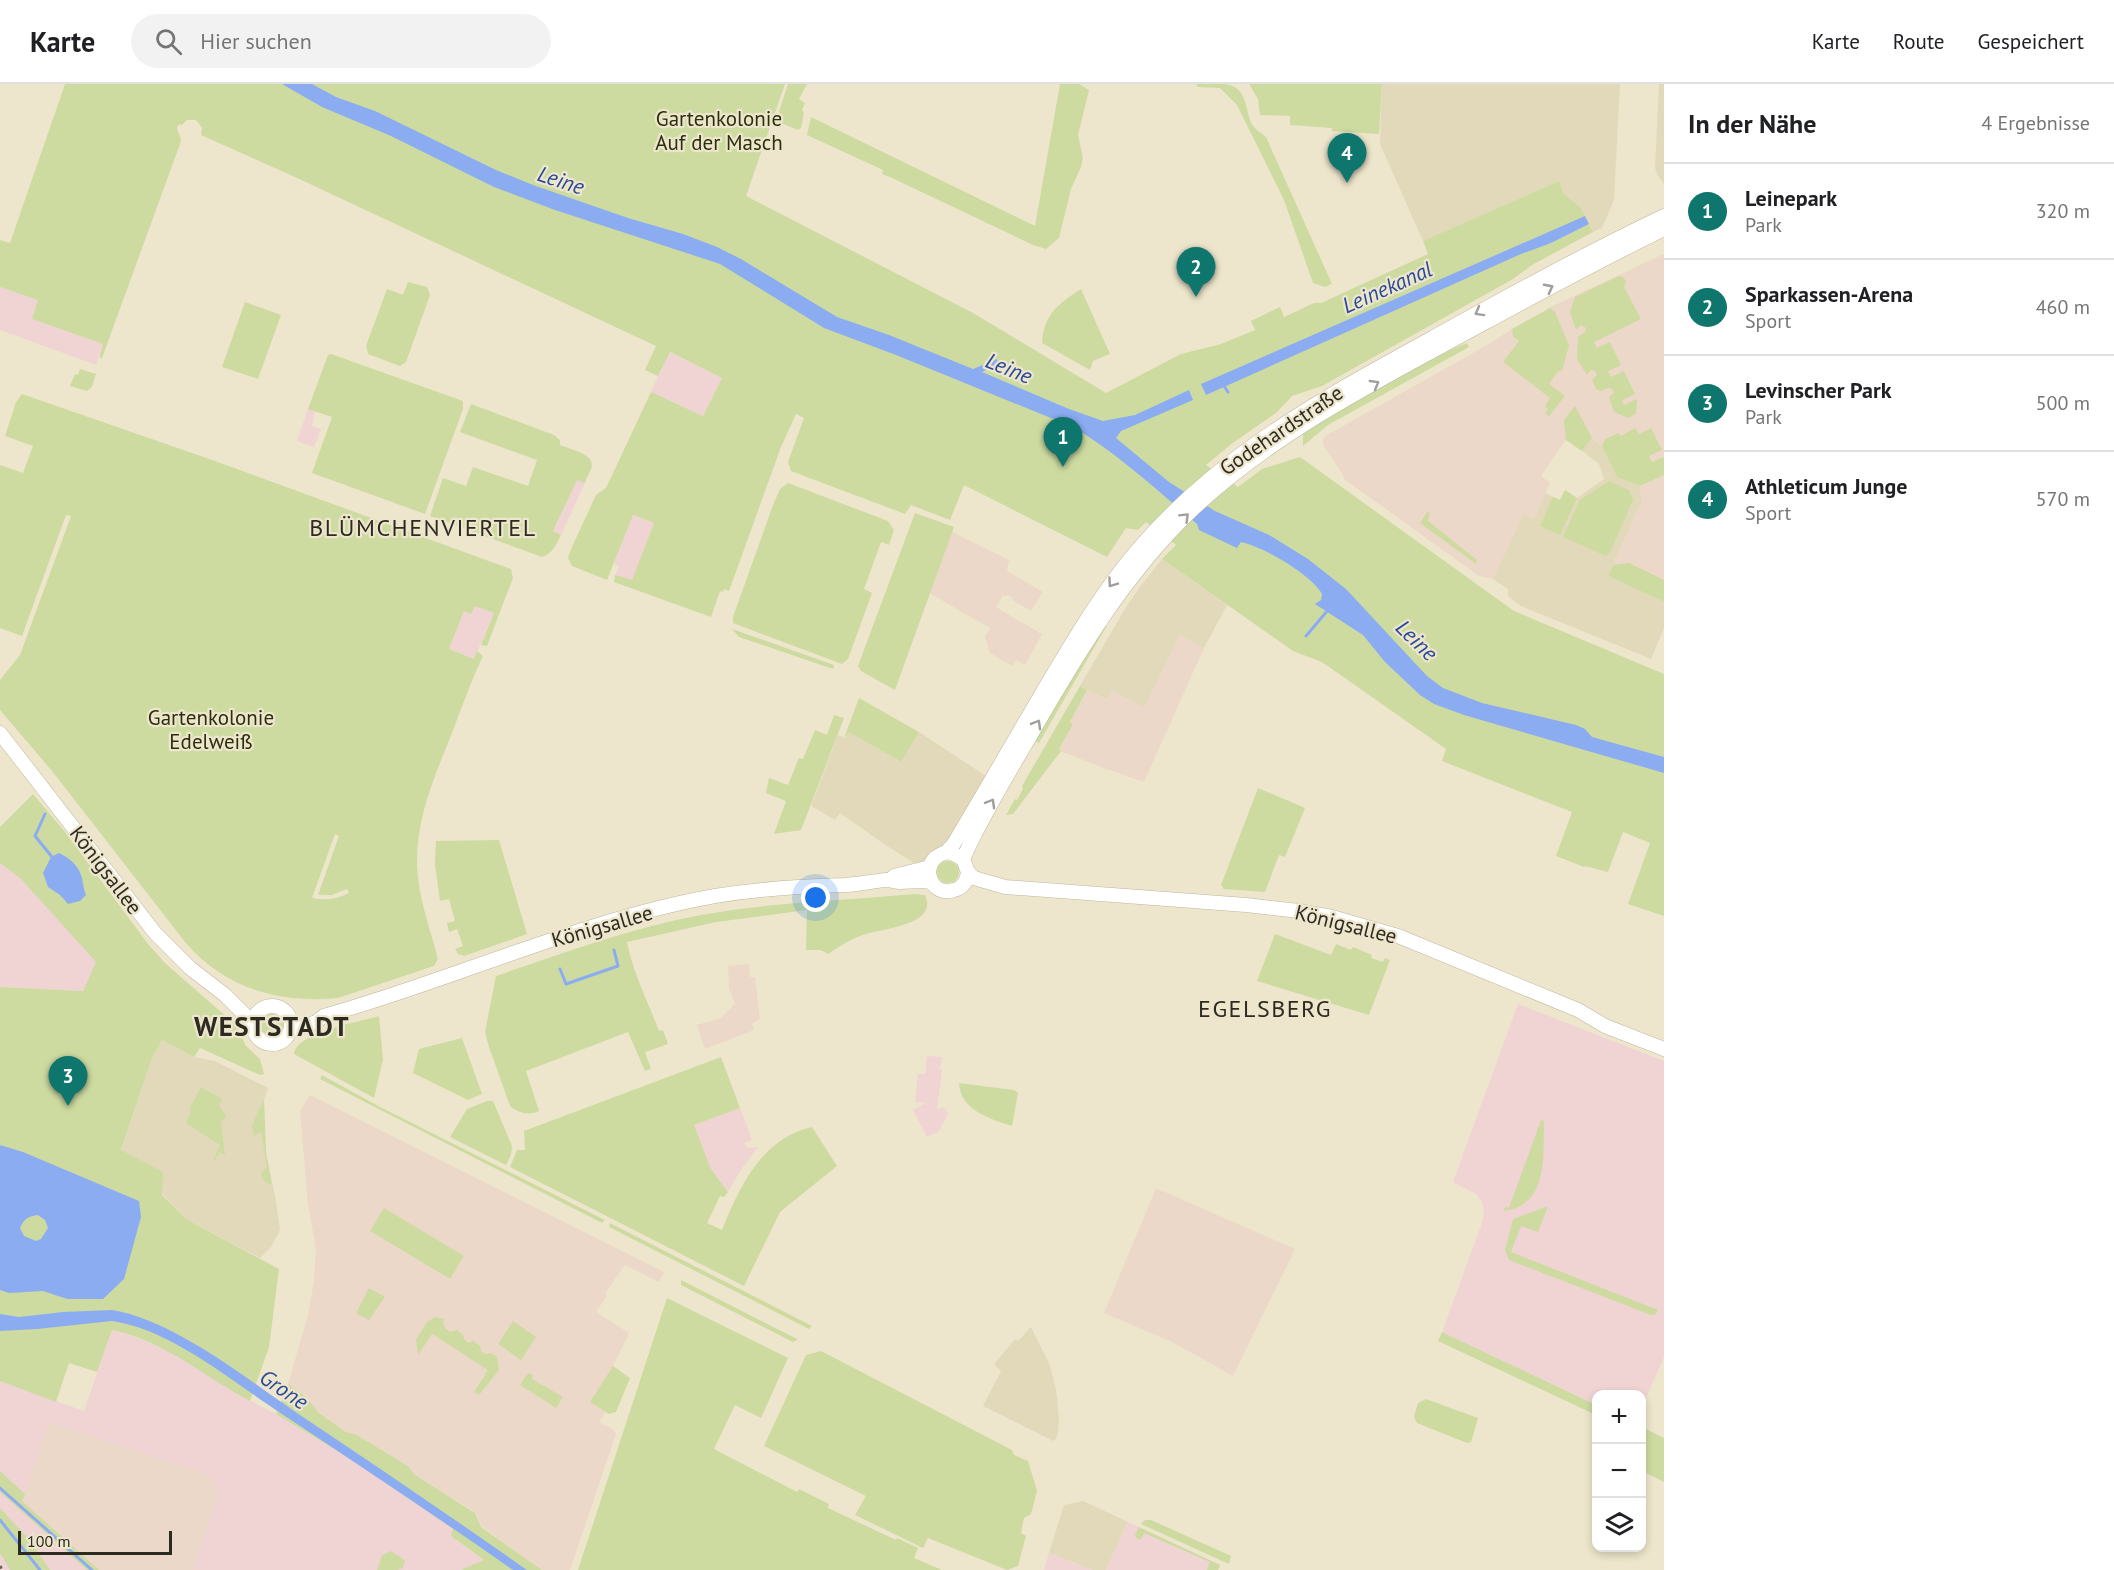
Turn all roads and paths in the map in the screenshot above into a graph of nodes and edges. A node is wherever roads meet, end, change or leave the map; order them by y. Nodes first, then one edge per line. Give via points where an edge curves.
1 (1664, 216) edge
2 (1664, 229) edge
3 (1225, 473) junction
4 (1154, 541) junction
5 (0, 733) edge
6 (946, 852) junction
7 (965, 865) junction
8 (930, 867) junction
9 (890, 880) junction
10 (932, 882) junction
11 (962, 886) junction
12 (1005, 887) junction
13 (225, 995) junction
14 (260, 1009) junction
15 (289, 1016) junction
16 (324, 1016) junction
17 (252, 1022) junction
18 (290, 1032) junction
19 (1664, 1049) edge

1 -> 3 street, Godehardstraße via 1524,287 1346,386 1269,434
3 -> 2 street, Godehardstraße via 1413,362
3 - 4 street, Godehardstraße via 1192,510
4 -> 6 street, Godehardstraße via 1122,569 1094,608
7 -> 4 street, Godehardstraße via 980,822 1103,615
5 - 13 street, Königsallee via 155,933
6 - 7 street, Königsallee via 954,853
6 - 8 street, Königsallee via 936,857
7 - 11 street via 966,880
7 - 12 street, Königsallee via 979,880
8 - 9 street, Königsallee
8 - 10 street
9 - 10 street, Königsallee
9 - 16 street, Königsallee via 715,896 572,934
10 - 11 street, Königsallee via 948,891
11 - 12 street, Königsallee via 996,890
12 - 19 street, Königsallee via 1246,905 1332,917 1398,936
13 - 14 street, Königsallee
13 - 17 street, Königsallee
14 - 15 street, Königsallee via 278,1006
14 - 17 street
15 - 16 street, Königsallee
15 - 18 street
16 - 18 street, Königsallee
17 - 18 street, Königsallee via 256,1036 268,1044 283,1041

